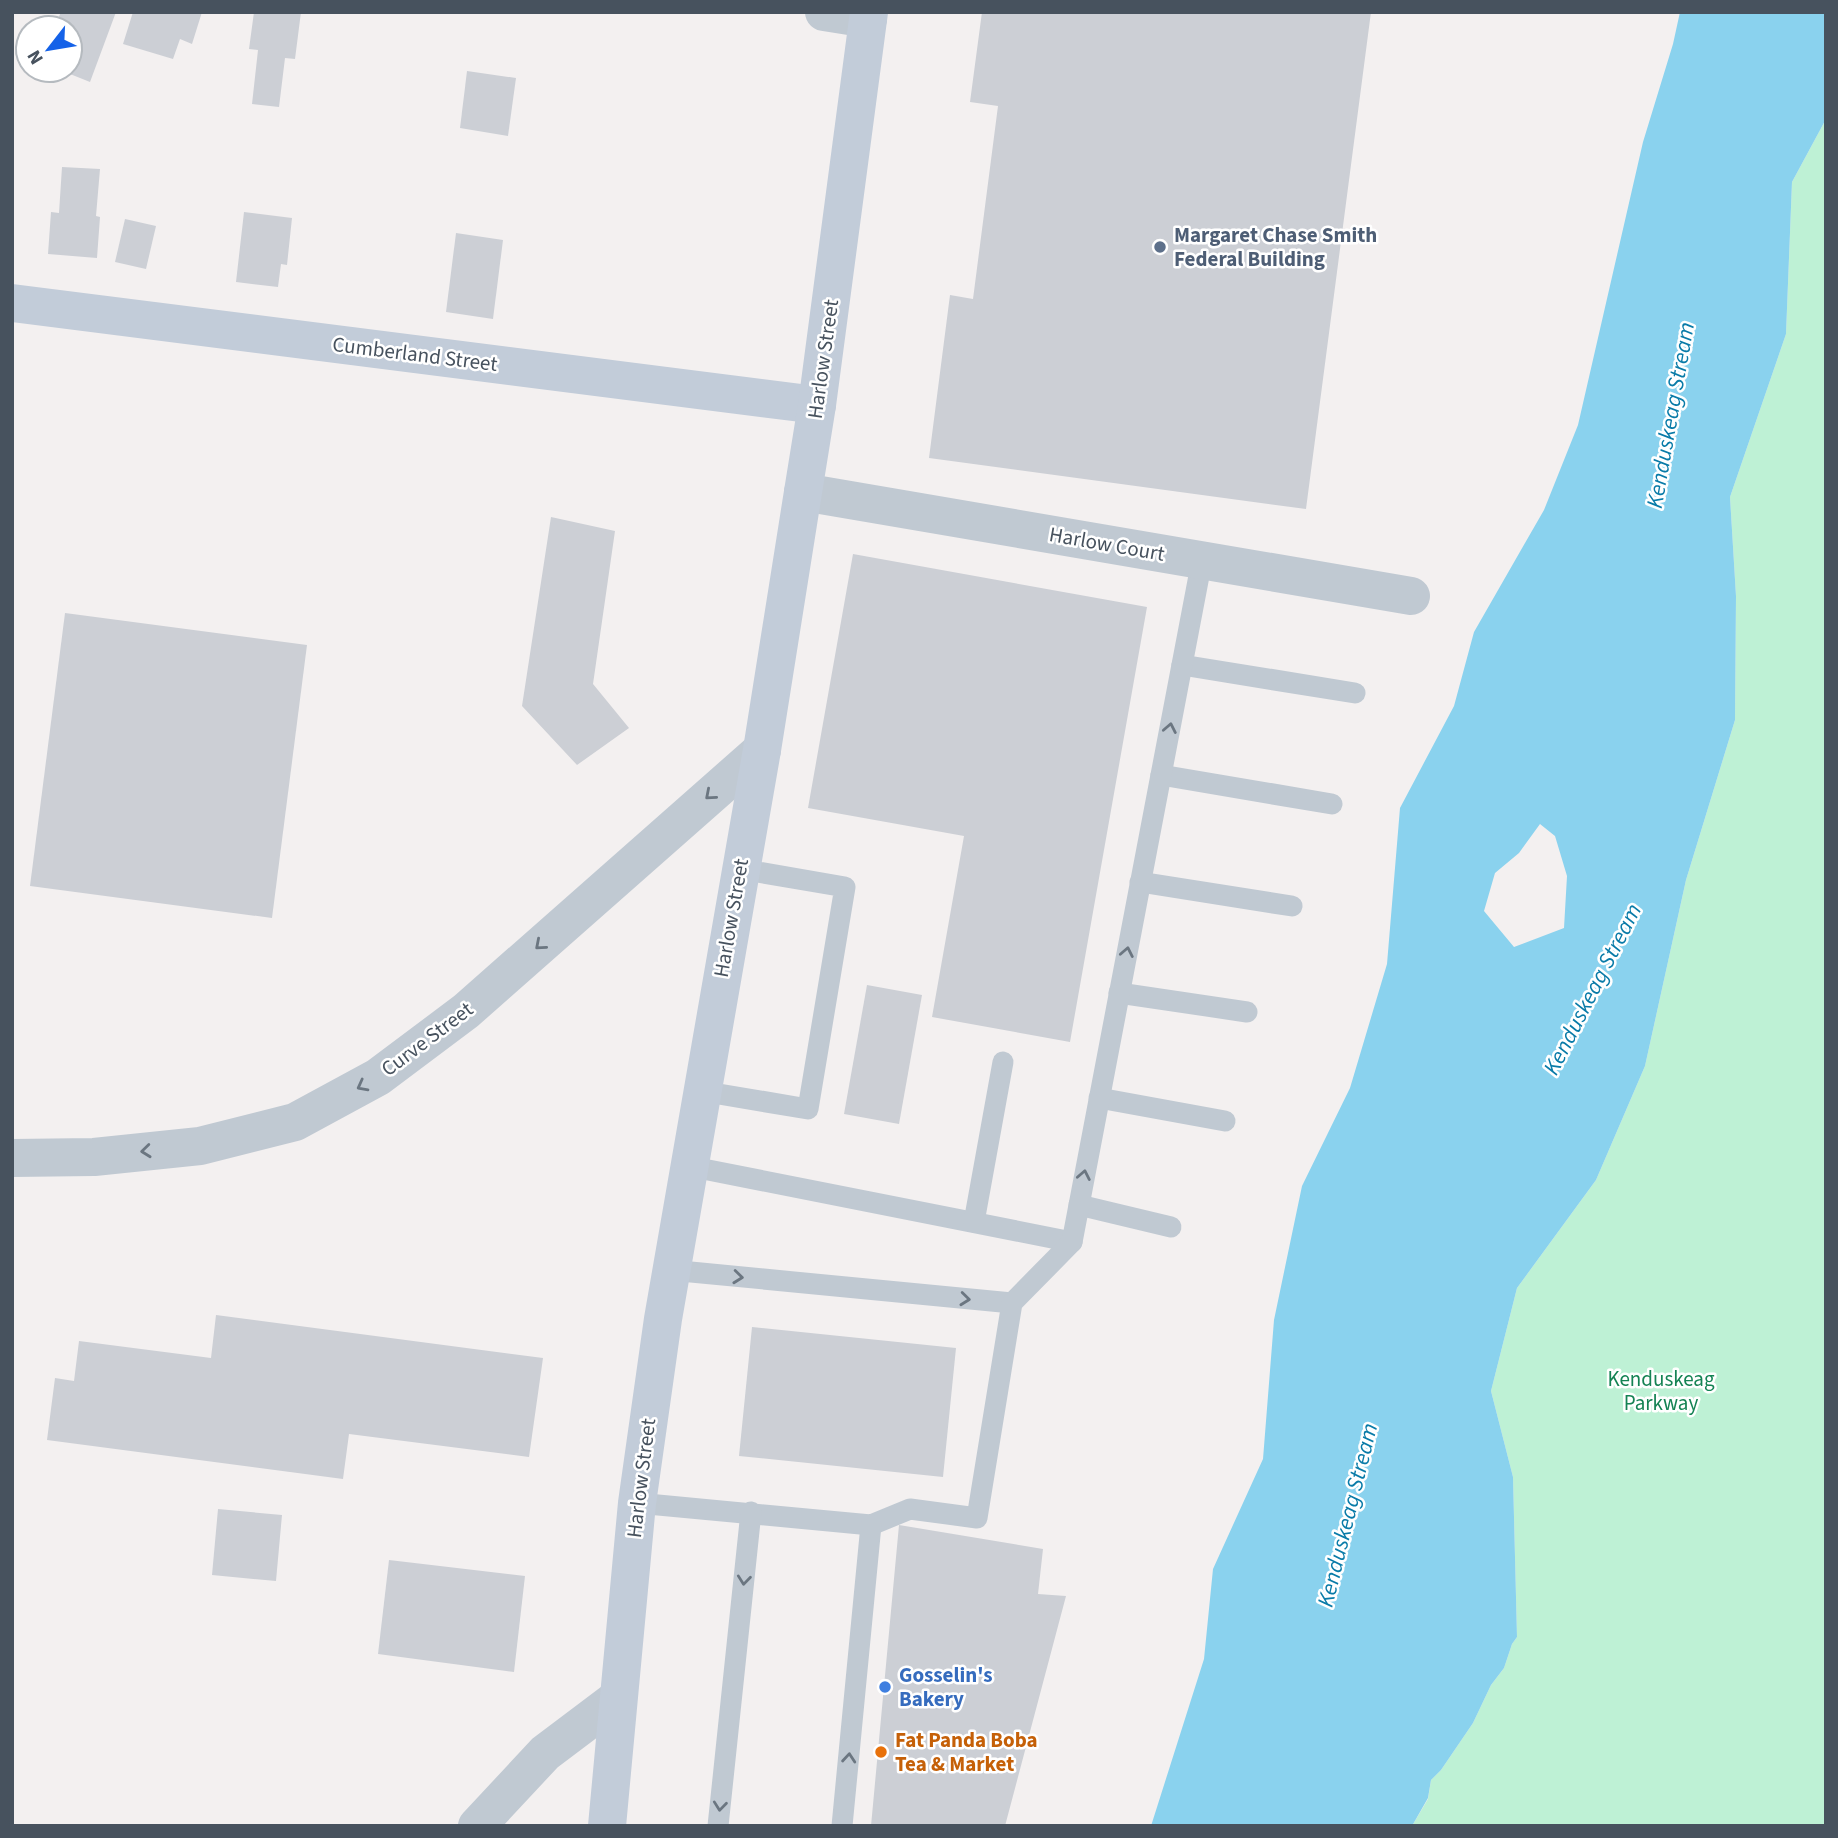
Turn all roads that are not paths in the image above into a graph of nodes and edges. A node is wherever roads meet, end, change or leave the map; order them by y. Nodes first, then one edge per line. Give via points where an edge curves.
1 (824, 12) edge
2 (869, 16) edge
3 (12, 303) edge
4 (817, 405) junction
5 (803, 492) junction
6 (1202, 560) junction
7 (1411, 596) dead end
8 (1182, 665) junction
9 (1356, 693) dead end
10 (762, 750) junction
11 (1161, 775) junction
12 (1332, 804) dead end
13 (740, 869) junction
14 (1140, 882) junction
15 (1292, 906) dead end
16 (1119, 993) junction
17 (1247, 1012) dead end
18 (1003, 1062) dead end
19 (701, 1091) junction
20 (1099, 1098) junction
21 (1225, 1121) dead end
22 (12, 1158) edge
23 (688, 1166) junction
24 (1079, 1205) junction
25 (974, 1222) junction
26 (1171, 1227) dead end
27 (1072, 1242) junction
28 (670, 1270) junction
29 (1012, 1303) junction
30 (637, 1503) junction
31 (751, 1512) junction
32 (871, 1525) junction
33 (618, 1698) junction
34 (477, 1826) edge
35 (607, 1826) edge
36 (718, 1826) edge
37 (842, 1826) edge

1 - 2 street
2 - 4 street, Harlow Street
3 - 4 street, Cumberland Street
4 - 5 street, Harlow Street
5 - 6 street, Harlow Court
5 - 10 street, Harlow Street
6 - 7 street, Harlow Court
6 - 8 lane
8 - 9 lane
11 -> 8 lane
10 - 13 street, Harlow Street
10 -> 22 street, Curve Street via 466,1011 378,1077 295,1122 200,1146 94,1157
11 - 12 lane
11 - 14 lane
13 - 19 street, Harlow Street
13 - 19 lane via 845,887 808,1109
14 - 15 lane
16 -> 14 lane
16 - 17 lane
16 - 20 lane
18 - 25 lane
19 - 23 street, Harlow Street
20 - 21 lane
24 -> 20 lane
23 - 25 lane
23 - 28 street, Harlow Street
24 - 26 lane
24 - 27 lane
25 - 27 lane
27 - 29 lane
28 -> 29 lane
28 - 30 street, Harlow Street
29 - 32 lane via 977,1518 910,1508
30 - 31 lane
30 - 33 street, Harlow Street
31 - 32 lane
31 -> 36 lane
37 -> 32 lane
33 - 34 street via 545,1753
33 - 35 street, Harlow Street

